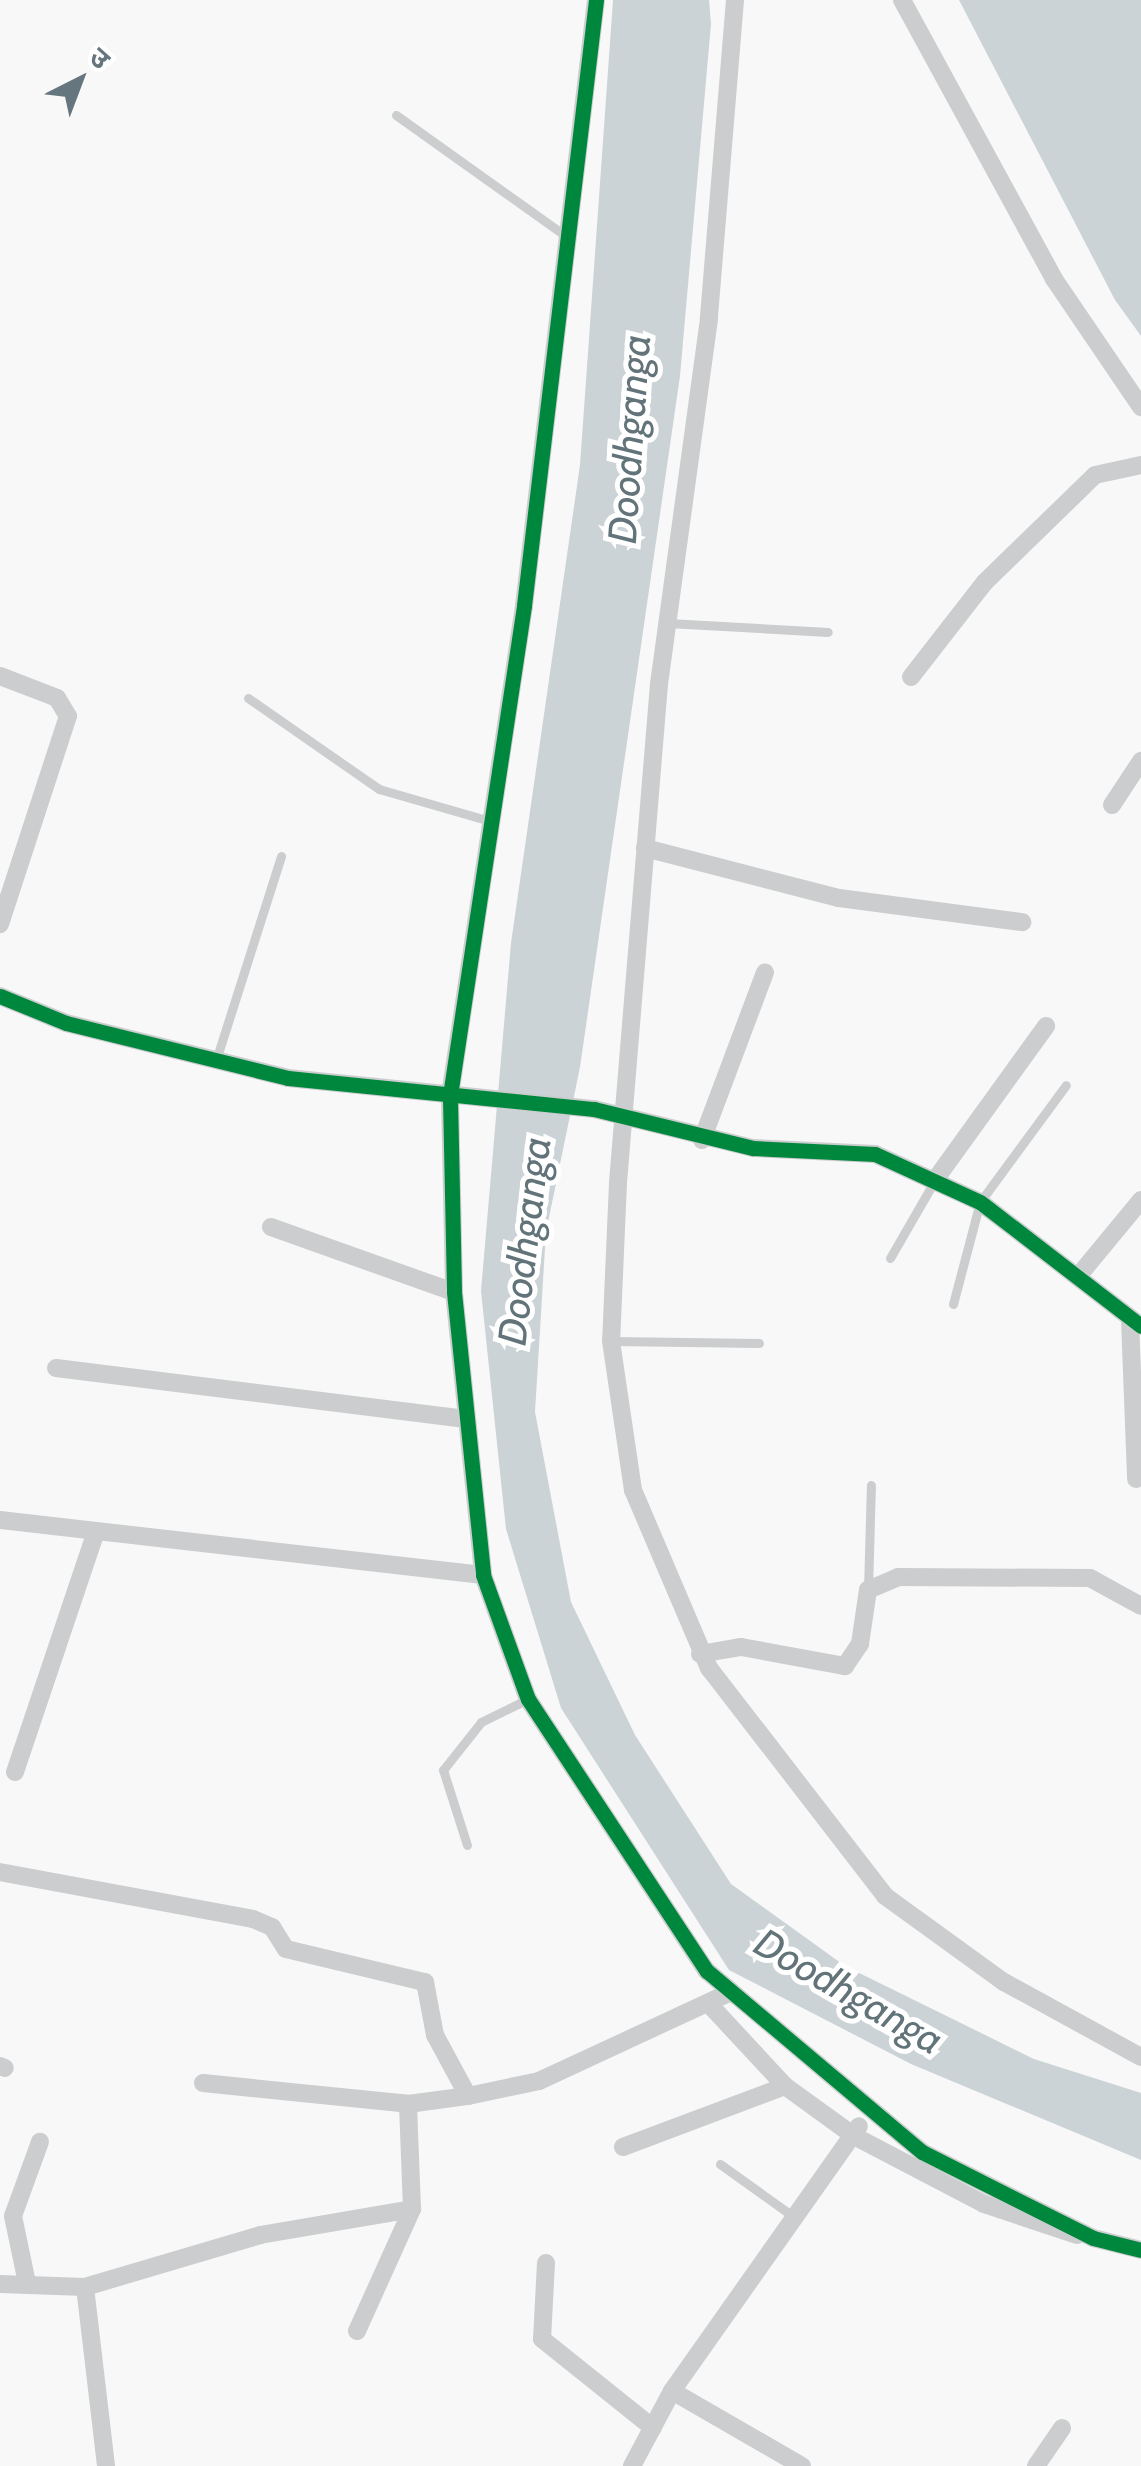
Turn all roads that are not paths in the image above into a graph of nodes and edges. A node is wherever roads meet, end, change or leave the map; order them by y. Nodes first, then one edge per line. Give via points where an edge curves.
1 (596, 0) edge
2 (735, 0) edge
3 (902, 0) edge
4 (396, 115) dead end
5 (569, 239) junction
6 (1141, 407) edge
7 (1141, 465) edge
8 (666, 622) junction
9 (828, 632) dead end
10 (0, 676) edge
11 (911, 676) dead end
12 (248, 698) dead end
13 (1141, 761) edge
14 (1112, 805) dead end
15 (495, 823) junction
16 (645, 848) junction
17 (281, 856) dead end
18 (1022, 922) dead end
19 (0, 924) edge
20 (765, 972) dead end
21 (0, 996) edge
22 (1046, 1026) dead end
23 (216, 1060) junction
24 (1066, 1085) dead end
25 (450, 1098) junction
26 (627, 1115) junction
27 (702, 1140) junction
28 (935, 1180) junction
29 (1141, 1200) edge
30 (980, 1202) junction
31 (271, 1227) dead end
32 (890, 1258) dead end
33 (1080, 1274) junction
34 (454, 1292) junction
35 (953, 1304) dead end
36 (1136, 1323) edge
37 (611, 1342) junction
38 (759, 1343) dead end
39 (56, 1368) dead end
40 (464, 1420) junction
41 (1136, 1479) dead end
42 (872, 1485) dead end
43 (0, 1520) edge
44 (96, 1531) junction
45 (482, 1575) junction
46 (868, 1590) junction
47 (1141, 1606) edge
48 (700, 1654) junction
49 (528, 1700) junction
50 (16, 1772) dead end
51 (467, 1845) dead end
52 (0, 1872) edge
53 (731, 1992) junction
54 (708, 2003) junction
55 (1141, 2057) edge
56 (203, 2084) dead end
57 (784, 2086) junction
58 (468, 2096) junction
59 (408, 2104) junction
60 (868, 2111) junction
61 (854, 2136) junction
62 (40, 2142) dead end
63 (622, 2147) dead end
64 (720, 2164) dead end
65 (412, 2209) junction
66 (794, 2218) junction
67 (1093, 2238) junction
68 (1141, 2250) edge
69 (546, 2263) dead end
70 (27, 2283) junction
71 (0, 2284) edge
72 (85, 2287) junction
73 (358, 2331) dead end
74 (672, 2391) junction
75 (653, 2428) junction
76 (1062, 2428) dead end
77 (106, 2466) edge
78 (632, 2466) edge
79 (802, 2466) edge
80 (1036, 2466) edge

1 - 5 street
2 - 8 street via 710,319
3 - 6 street via 1054,280
4 - 5 lane
5 - 15 street
7 - 11 street via 1095,475 985,582
8 - 9 lane
8 - 16 street
10 - 19 street via 58,698 68,716
12 - 15 lane via 379,789
13 - 14 street
15 - 25 street
16 - 18 street via 839,898
16 - 26 street
17 - 23 lane
20 - 27 street
21 - 23 street
22 - 28 street
23 - 25 street
24 - 30 lane
25 - 26 street
25 - 34 street
26 - 27 street
26 - 37 street
27 - 28 street via 875,1154
28 - 30 street
28 - 32 lane
29 - 33 street
30 - 33 street
30 - 35 lane
31 - 34 street
33 - 36 street
34 - 40 street
36 - 41 street
37 - 38 lane
37 - 48 street via 633,1490
39 - 40 street
40 - 45 street
42 - 46 lane
43 - 44 street
44 - 45 street
44 - 50 street
45 - 49 street
46 - 47 street via 898,1577 995,1571 1090,1578
46 - 48 street via 860,1644 845,1666 741,1647
48 - 55 street via 885,1896 1004,1982
49 - 51 lane via 481,1722 443,1770
49 - 53 street via 707,1971
52 - 58 street via 253,1919 272,1926 286,1949 426,1982 435,2036
53 - 54 street
53 - 60 street
54 - 57 street
54 - 58 street via 539,2081
56 - 59 street
57 - 61 street
57 - 63 street
58 - 59 street
59 - 65 street
60 - 61 street
60 - 67 street via 922,2152
61 - 66 street
61 - 67 street via 984,2204
62 - 70 street via 14,2201
64 - 66 lane
65 - 72 street via 260,2235
65 - 73 street
66 - 74 street
67 - 68 street
69 - 75 street via 542,2339
70 - 71 street
70 - 72 street
72 - 77 street
74 - 75 street
74 - 79 street
75 - 78 street
76 - 80 street

